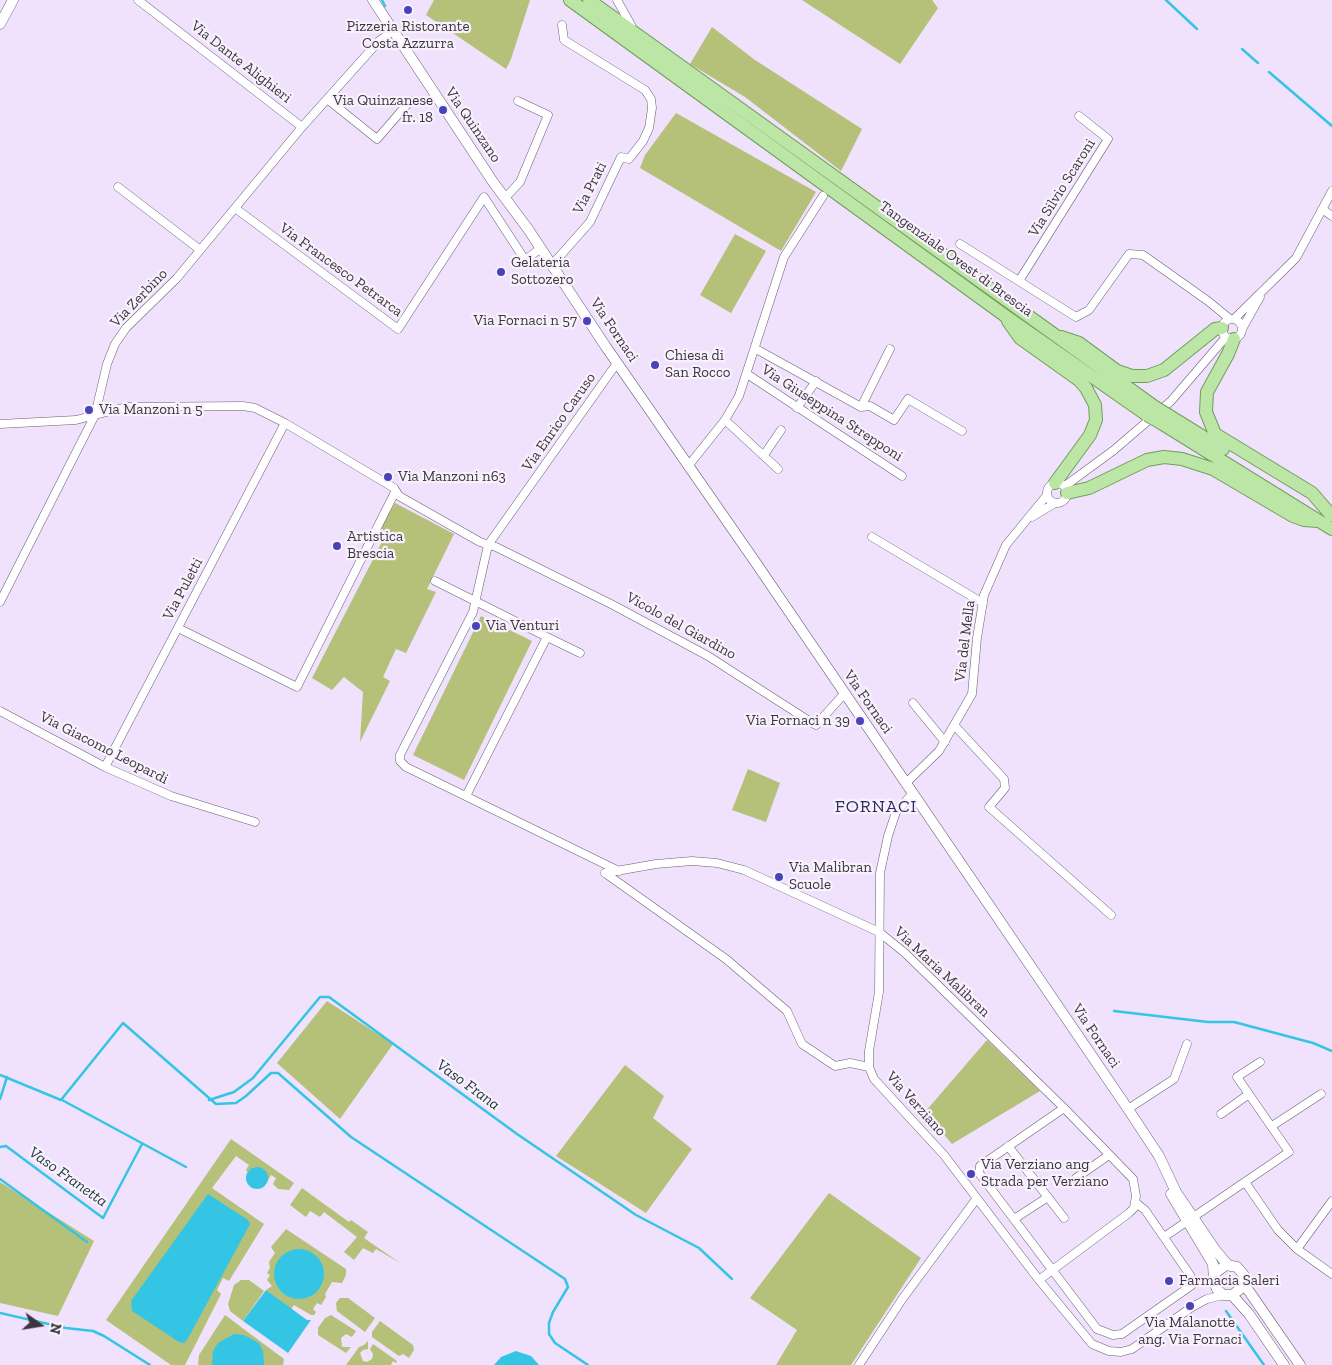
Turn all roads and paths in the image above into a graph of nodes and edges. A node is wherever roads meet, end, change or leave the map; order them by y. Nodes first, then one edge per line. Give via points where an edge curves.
1 (13, 0) edge
2 (138, 0) edge
3 (372, 0) edge
4 (570, 0) edge
5 (589, 0) edge
6 (617, 0) edge
7 (0, 24) edge
8 (562, 25) dead end
9 (393, 31) junction
10 (681, 65) junction
11 (327, 99) junction
12 (410, 101) dead end
13 (518, 101) dead end
14 (1079, 116) dead end
15 (302, 126) junction
16 (118, 187) dead end
17 (1332, 191) edge
18 (823, 196) dead end
19 (506, 197) junction
20 (235, 208) junction
21 (1322, 209) junction
22 (1332, 216) edge
23 (960, 244) dead end
24 (541, 248) junction
25 (199, 249) junction
26 (552, 265) junction
27 (1019, 282) junction
28 (1263, 291) junction
29 (1004, 314) junction
30 (1230, 328) junction
31 (1051, 334) junction
32 (756, 349) junction
33 (890, 349) dead end
34 (618, 363) junction
35 (746, 374) junction
36 (816, 381) junction
37 (861, 406) junction
38 (797, 408) junction
39 (1151, 411) junction
40 (95, 415) junction
41 (1165, 419) junction
42 (725, 420) junction
43 (285, 423) junction
44 (0, 424) edge
45 (781, 430) dead end
46 (962, 432) dead end
47 (764, 455) junction
48 (689, 465) junction
49 (778, 469) dead end
50 (902, 476) dead end
51 (1062, 487) junction
52 (395, 492) junction
53 (1047, 495) junction
54 (1055, 503) junction
55 (1331, 515) edge
56 (1026, 520) junction
57 (1318, 521) junction
58 (1332, 529) edge
59 (872, 537) dead end
60 (488, 545) junction
61 (434, 581) dead end
62 (477, 600) junction
63 (0, 602) edge
64 (983, 603) junction
65 (178, 628) junction
66 (547, 637) junction
67 (580, 653) dead end
68 (844, 694) junction
69 (913, 703) dead end
70 (0, 710) edge
71 (955, 726) junction
72 (945, 742) junction
73 (105, 767) junction
74 (906, 783) junction
75 (913, 793) junction
76 (466, 796) junction
77 (255, 822) dead end
78 (619, 871) junction
79 (1111, 915) dead end
80 (879, 932) junction
81 (1187, 1044) dead end
82 (1260, 1062) dead end
83 (869, 1067) junction
84 (1249, 1094) junction
85 (1322, 1094) dead end
86 (1064, 1108) junction
87 (1128, 1109) junction
88 (1221, 1114) dead end
89 (1272, 1126) junction
90 (1008, 1146) junction
91 (1109, 1155) junction
92 (1076, 1178) dead end
93 (1245, 1182) junction
94 (1048, 1196) junction
95 (977, 1198) junction
96 (1135, 1202) junction
97 (1332, 1202) edge
98 (1064, 1218) dead end
99 (1014, 1219) junction
100 (1190, 1220) junction
101 (1164, 1237) junction
102 (1298, 1249) junction
103 (1228, 1264) junction
104 (1053, 1269) junction
105 (1215, 1273) junction
106 (1332, 1274) edge
107 (1039, 1280) junction
108 (1244, 1284) junction
109 (1215, 1286) junction
110 (1228, 1295) junction
111 (1192, 1307) junction
112 (1140, 1322) junction
113 (1151, 1336) junction
114 (859, 1365) edge
115 (1284, 1365) edge
116 (1300, 1365) edge

1 - 7 street
2 - 15 street, Via Dante Alighieri
3 - 9 street, Via Quinzano
4 - 29 main road, Tangenziale Ovest di Brescia
5 - 10 main road, Tangenziale Ovest di Brescia
6 - 10 street via 628,23 668,51
8 - 26 street, Via Prati via 564,40 646,90 652,108 643,141 629,159 621,157 590,222
9 - 11 street, Via Zerbino
9 - 19 street, Via Quinzano
10 - 31 main road, Tangenziale Ovest di Brescia
11 - 12 street via 376,139
11 - 15 street, Via Zerbino
13 - 19 street via 548,115 520,182
14 - 27 street, Via Silvio Scaroni via 1108,139
15 - 20 street, Via Zerbino
16 - 25 street
17 - 21 street, Via del Mella
18 - 32 street via 784,256
19 - 24 street, Via Quinzano
20 - 24 street, Via Francesco Petrarca via 398,329 484,197 525,260
20 - 25 street, Via Zerbino
21 - 22 street
21 - 28 street, Via del Mella via 1296,258
23 - 27 street
24 - 26 street, Via Quinzano
25 - 40 street, Via Zerbino via 161,296 126,328 114,344
26 - 34 street, Via Fornaci
27 - 30 street via 1076,318 1089,310 1129,254 1143,255 1208,301
28 - 30 street, Via del Mella
28 - 30 street, Via del Mella
29 - 39 main road, Tangenziale Ovest di Brescia
29 - 51 main road via 1020,338 1079,380 1095,405 1096,420 1090,435
30 - 31 main road via 1215,329 1164,370 1140,377 1118,371 1079,343
30 - 51 street, Via del Mella via 1171,401 1114,450
30 - 55 main road via 1228,354 1207,392 1206,412 1215,434 1312,493
31 - 39 main road, Tangenziale Ovest di Brescia
32 - 35 street
32 - 36 street
33 - 37 street
34 - 48 street, Via Fornaci
34 - 60 street, Via Enrico Caruso
35 - 38 street, Via Giuseppina Strepponi
35 - 42 street via 739,396
36 - 37 street
36 - 38 street
37 - 46 street via 870,406 894,420 908,399
38 - 50 street, Via Giuseppina Strepponi
39 - 41 main road, Tangenziale Ovest di Brescia, bridge
40 - 43 street via 126,407 242,406 265,412
40 - 44 street via 76,420
40 - 63 street, Via Zerbino
41 - 55 main road, Tangenziale Ovest di Brescia
41 - 57 main road, Tangenziale Ovest di Brescia
42 - 47 street
42 - 48 street
43 - 52 street via 394,488
43 - 65 street, Via Puletti
45 - 47 street
47 - 49 street
48 - 68 street, Via Fornaci
51 - 53 street, Via del Mella via 1049,486
51 - 54 street, Via del Mella via 1065,499
51 - 57 main road via 1089,488 1147,460 1164,457 1182,459 1213,468 1293,516
52 - 60 street
52 - 65 street via 296,687
53 - 54 street
53 - 56 street, Via del Mella
54 - 56 street, Via del Mella
56 - 64 street, Via del Mella via 1006,545
57 - 58 main road, Tangenziale Ovest di Brescia
59 - 64 street
60 - 62 street
60 - 68 street, Vicolo del Giardino via 614,605 708,656 816,725
61 - 62 street
62 - 66 street
62 - 76 street via 400,755 400,761 406,767
64 - 71 street, Via del Mella via 972,694
65 - 73 street, Via Puletti
66 - 67 street
66 - 76 street
68 - 74 street, Via Fornaci
69 - 72 street
70 - 73 street, Via Giacomo Leopardi
71 - 72 street, Via del Mella
71 - 79 street via 1004,779 1005,788 989,807
72 - 74 street, Via del Mella via 934,758
73 - 77 street, Via Giacomo Leopardi via 170,796
74 - 75 street, Via Fornaci
75 - 80 street, Via Verziano via 896,812 888,836 880,873
75 - 87 street, Via Fornaci
76 - 78 street
78 - 80 street, Via Maria Malibran via 692,861 717,863 744,870
78 - 83 street, Via Maria Malibran via 605,873 726,959 787,1010 802,1044 836,1066 850,1063
80 - 83 street, Via Verziano via 879,992 868,1051
80 - 86 street, Via Maria Malibran via 905,953
81 - 87 street via 1174,1079
82 - 84 street via 1237,1077
83 - 95 street, Via Verziano via 884,1092 944,1155
84 - 88 street
84 - 89 street
85 - 89 street
86 - 90 street
86 - 91 street, Via Maria Malibran
87 - 100 street, Via Fornaci via 1159,1156
89 - 93 street via 1289,1152
90 - 94 street
90 - 99 street via 980,1166 979,1173
91 - 92 street
91 - 96 street, Via Maria Malibran via 1131,1174 1136,1187
93 - 100 street
93 - 102 street via 1278,1230
94 - 98 street
94 - 99 street
95 - 107 street, Via Verziano
95 - 114 street via 903,1298
96 - 101 street via 1145,1210
96 - 104 street via 1129,1213
97 - 102 street
99 - 104 street
100 - 101 street
100 - 103 street, Via Fornaci
100 - 105 street, Via Fornaci via 1214,1264
101 - 112 street via 1190,1275 1192,1285
102 - 106 street
103 - 105 street
103 - 108 street, Via Fornaci via 1241,1270
104 - 107 street
104 - 112 street via 1105,1334 1122,1334
105 - 109 street, Via Fornaci
107 - 113 street, Via Verziano via 1085,1339 1100,1348 1121,1352 1132,1349
108 - 110 street via 1241,1290
108 - 116 street, Via Fornaci
109 - 110 street
109 - 111 street
110 - 111 street via 1207,1299
110 - 115 street via 1249,1314
111 - 113 street, Via Verziano
112 - 113 street

